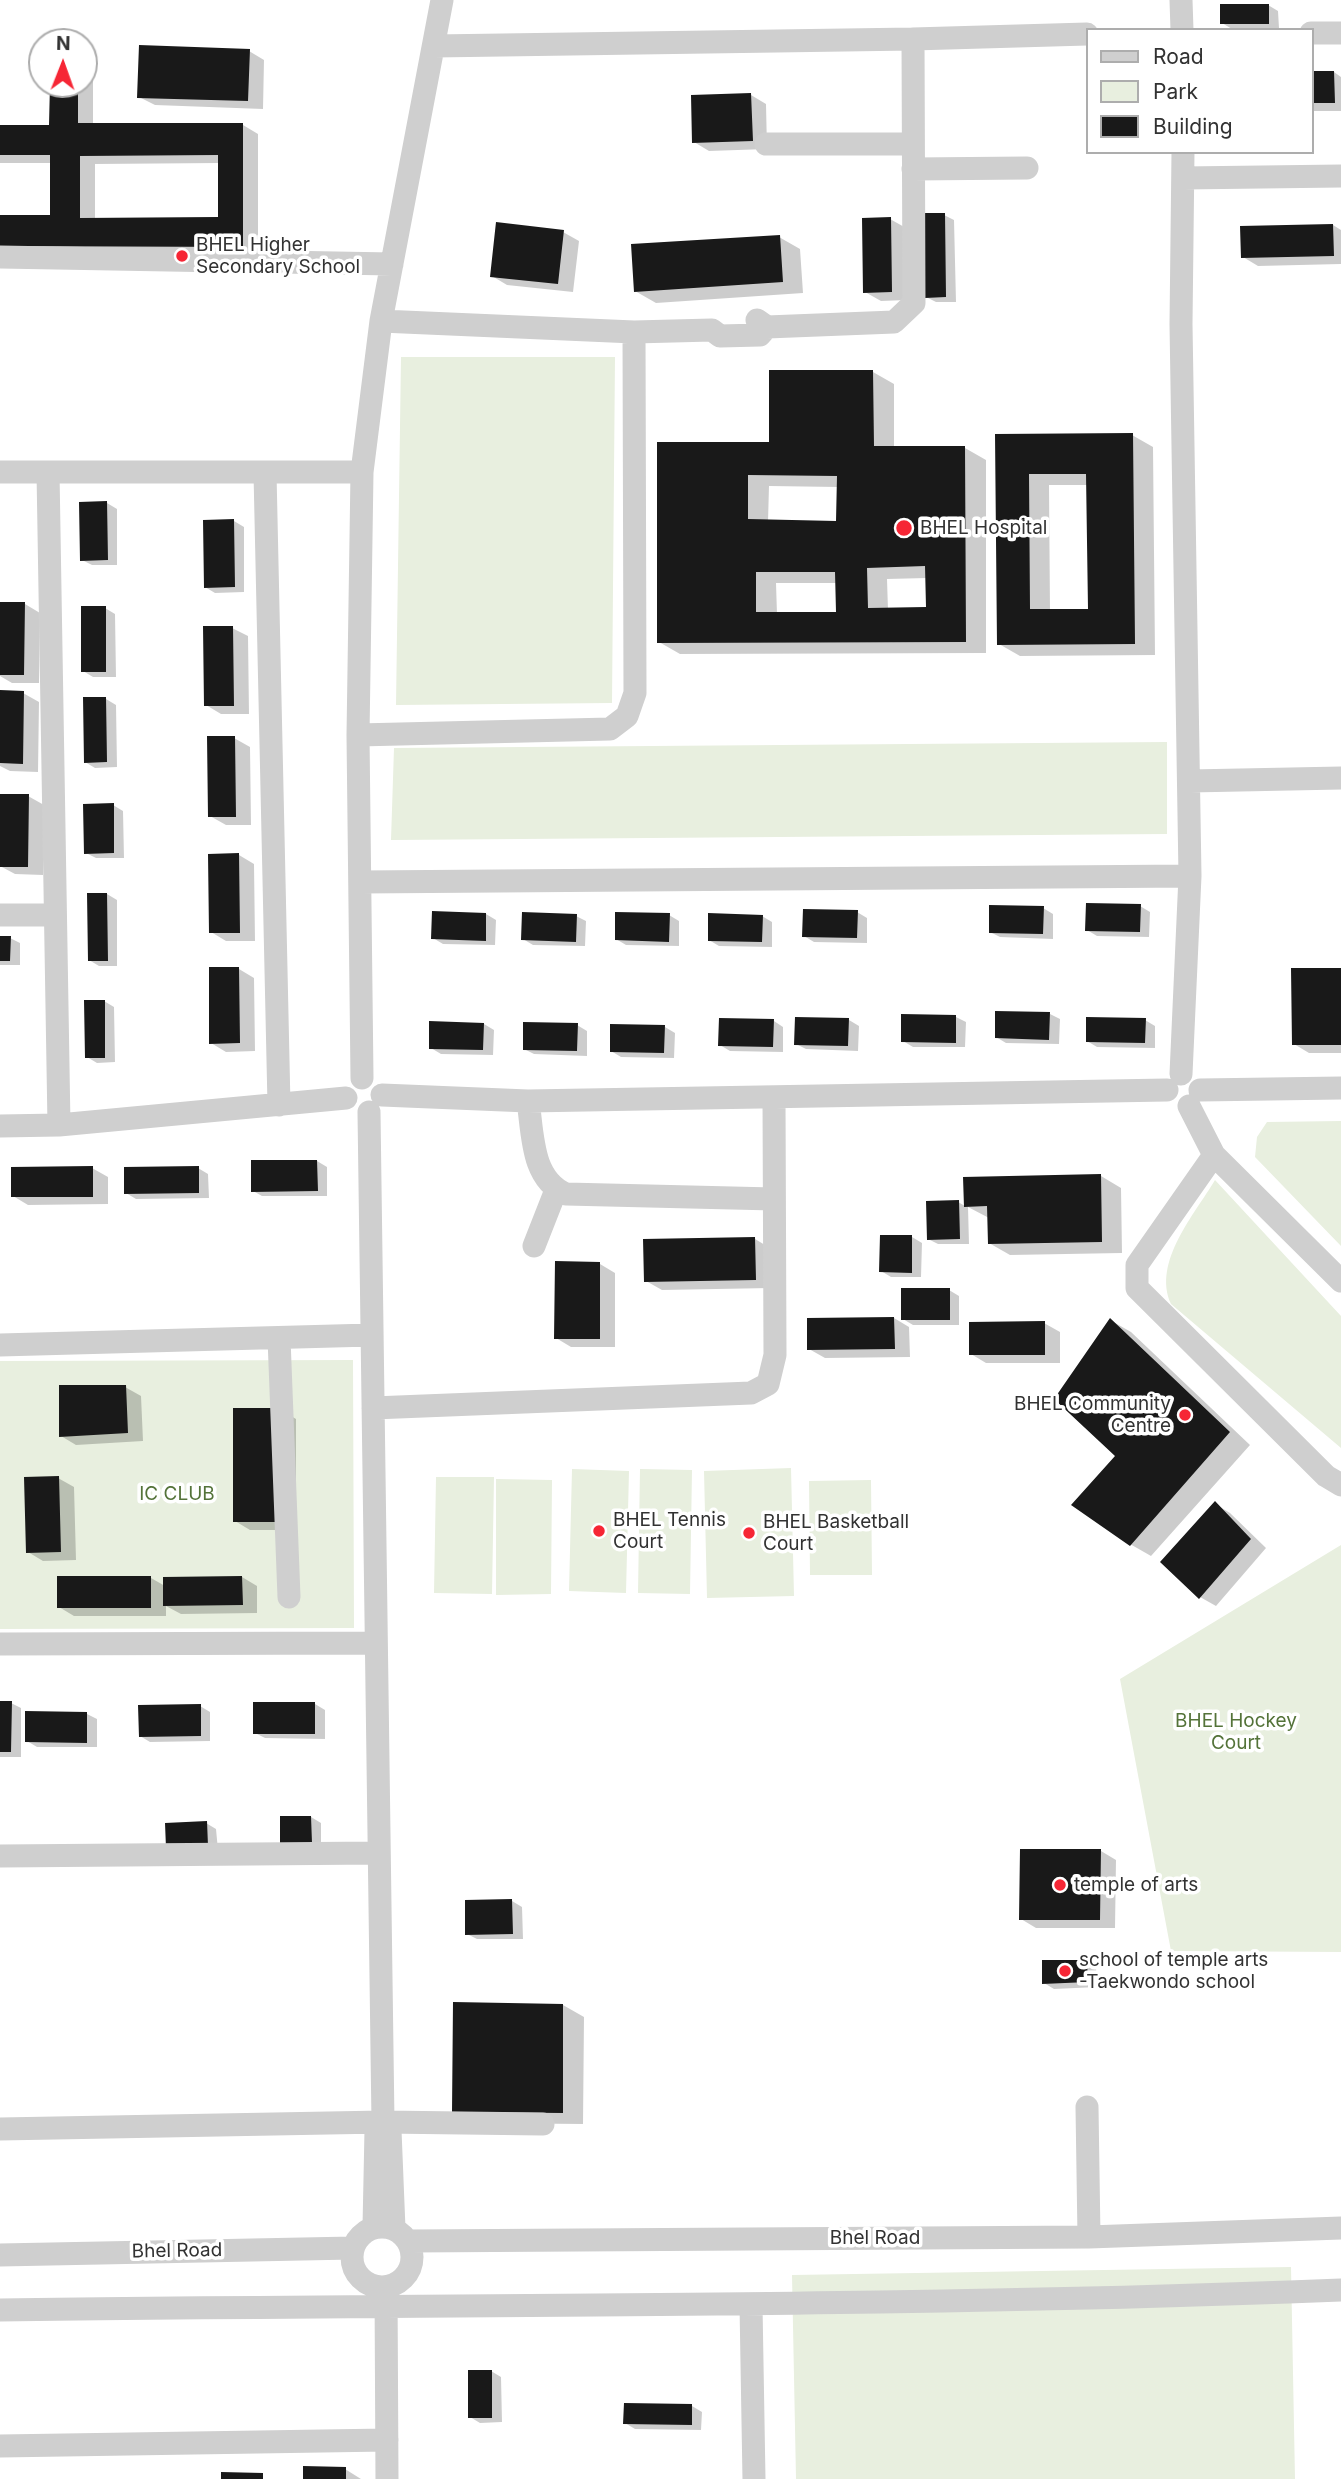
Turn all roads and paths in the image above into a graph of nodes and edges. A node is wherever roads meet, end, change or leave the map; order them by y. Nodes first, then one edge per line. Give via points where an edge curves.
1 (442, 0) edge
2 (1181, 0) edge
3 (1182, 28) edge
4 (1313, 33) edge
5 (1341, 33) edge
6 (1086, 34) edge
7 (913, 39) junction
8 (433, 46) junction
9 (766, 144) dead end
10 (913, 144) junction
11 (1183, 154) edge
12 (1027, 168) dead end
13 (913, 169) junction
14 (1341, 176) edge
15 (1183, 178) junction
16 (0, 257) edge
17 (392, 264) junction
18 (381, 321) junction
19 (634, 331) junction
20 (0, 472) edge
21 (48, 472) junction
22 (362, 472) junction
23 (265, 473) junction
24 (358, 735) junction
25 (1341, 778) edge
26 (1190, 781) junction
27 (1190, 876) junction
28 (360, 881) junction
29 (0, 915) edge
30 (55, 915) junction
31 (362, 1078) junction
32 (1174, 1082) junction
33 (1341, 1088) edge
34 (346, 1098) junction
35 (774, 1098) junction
36 (1194, 1098) junction
37 (528, 1101) junction
38 (375, 1103) junction
39 (279, 1105) junction
40 (59, 1125) junction
41 (0, 1126) edge
42 (1214, 1155) junction
43 (556, 1190) junction
44 (774, 1199) junction
45 (534, 1246) dead end
46 (1341, 1281) edge
47 (371, 1335) junction
48 (279, 1338) junction
49 (0, 1345) edge
50 (373, 1408) junction
51 (1341, 1485) edge
52 (289, 1597) dead end
53 (374, 1643) junction
54 (0, 1644) edge
55 (378, 1853) junction
56 (0, 1856) edge
57 (1087, 2107) dead end
58 (383, 2122) junction
59 (543, 2124) dead end
60 (0, 2129) edge
61 (1341, 2228) edge
62 (392, 2233) junction
63 (1089, 2237) junction
64 (354, 2248) junction
65 (0, 2255) edge
66 (1341, 2290) edge
67 (386, 2296) junction
68 (751, 2305) junction
69 (0, 2310) edge
70 (387, 2440) junction
71 (0, 2446) edge
72 (387, 2479) edge
73 (754, 2479) edge

1 - 8 street
2 - 3 street
4 - 5 street
6 - 7 street
7 - 8 street
7 - 10 street
8 - 17 street
9 - 10 street
10 - 13 street
11 - 15 street
12 - 13 street
13 - 19 street via 914,303 894,322 767,327 756,319 720,321 712,330
14 - 15 street
15 - 26 street via 1181,324
16 - 17 street
17 - 18 street
18 - 19 street
18 - 22 street
19 - 24 street via 635,693 627,716 610,729
20 - 21 street
21 - 23 street
21 - 30 street
22 - 23 street
22 - 24 street
23 - 39 street
24 - 28 street
25 - 26 street
26 - 27 street
27 - 28 street
27 - 32 street
28 - 31 street
29 - 30 street
30 - 40 street
31 - 34 street via 349,1086
31 - 38 street via 378,1084
32 - 35 street
32 - 36 street via 1196,1079
33 - 36 street
34 - 38 street via 352,1108
34 - 39 street
35 - 37 street
35 - 44 street
36 - 42 street
37 - 38 street
37 - 43 street via 539,1167
38 - 47 street
39 - 40 street
40 - 41 street
42 - 46 street
42 - 51 street via 1137,1265 1137,1288 1326,1476
43 - 44 street via 580,1195
43 - 45 street
44 - 50 street via 775,1355 768,1384 751,1393
47 - 48 street
47 - 50 street
48 - 49 street
48 - 52 street
50 - 53 street
53 - 54 street
53 - 55 street
55 - 56 street
55 - 58 street
57 - 63 street
58 - 59 street
58 - 60 street
58 - 62 street via 390,2130
61 - 63 street, Bhel Road
62 - 63 street, Bhel Road
62 - 64 street via 365,2232
62 - 67 street via 413,2261 404,2279
64 - 65 street, Bhel Road
64 - 67 street via 352,2258 359,2276
66 - 68 street
67 - 68 street
67 - 69 street
67 - 70 street
68 - 73 street
70 - 71 street
70 - 72 street

